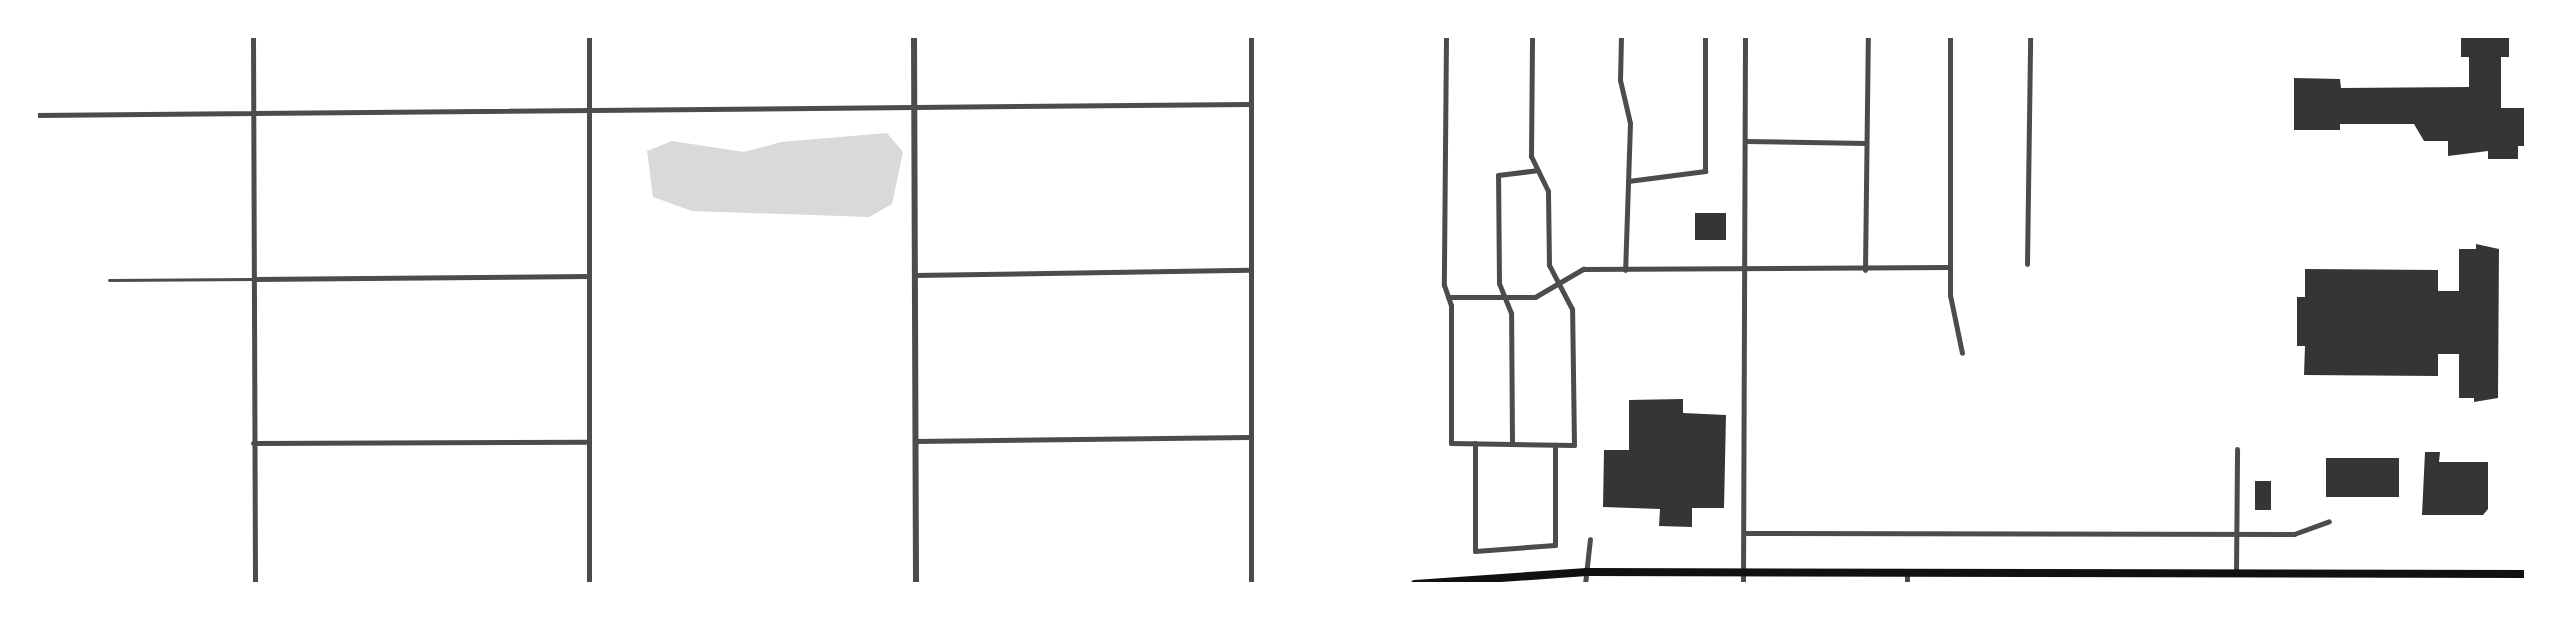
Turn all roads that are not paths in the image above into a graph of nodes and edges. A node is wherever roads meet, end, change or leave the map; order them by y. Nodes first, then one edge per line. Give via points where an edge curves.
1 (253, 36) edge
2 (589, 36) edge
3 (914, 36) edge
4 (1251, 36) edge
5 (1446, 36) edge
6 (1532, 36) edge
7 (1621, 36) edge
8 (1705, 36) edge
9 (1745, 36) edge
10 (1950, 36) edge
11 (2030, 36) edge
12 (1868, 37) edge
13 (1250, 104) junction
14 (589, 108) junction
15 (914, 111) junction
16 (36, 115) edge
17 (253, 115) junction
18 (1745, 141) junction
19 (1866, 143) junction
20 (1537, 170) junction
21 (1628, 181) junction
22 (2027, 264) dead end
23 (1950, 267) junction
24 (1744, 269) junction
25 (1250, 270) junction
26 (1625, 270) junction
27 (1865, 270) junction
28 (915, 275) junction
29 (589, 276) junction
30 (254, 279) junction
31 (109, 280) dead end
32 (1558, 282) junction
33 (1448, 297) junction
34 (1508, 298) junction
35 (1962, 353) dead end
36 (1250, 437) junction
37 (914, 441) junction
38 (589, 442) junction
39 (253, 443) junction
40 (1475, 443) junction
41 (1512, 443) junction
42 (1555, 445) junction
43 (2237, 449) dead end
44 (2329, 521) dead end
45 (1744, 533) junction
46 (2236, 535) junction
47 (1590, 539) dead end
48 (1743, 571) junction
49 (1907, 571) junction
50 (1587, 572) junction
51 (2236, 572) junction
52 (2526, 574) edge
53 (255, 584) edge
54 (589, 584) edge
55 (916, 584) edge
56 (1251, 584) edge
57 (1415, 584) edge
58 (1585, 584) edge
59 (1743, 584) edge
60 (1907, 584) edge

1 - 17 street
2 - 14 street
3 - 15 street
4 - 13 street
5 - 33 street
6 - 20 street via 1531,156
7 - 21 street via 1620,80 1630,123
8 - 21 street via 1705,171
9 - 18 street
10 - 23 street
11 - 22 street
12 - 19 street
13 - 15 street
13 - 25 street
14 - 15 street
14 - 17 street
14 - 29 street
15 - 28 street
16 - 17 street
17 - 30 street
18 - 19 street
18 - 24 street
19 - 27 street
20 - 32 street via 1548,191 1549,265
20 - 34 street via 1498,175 1499,283
21 - 26 street
23 - 27 street
23 - 35 street
24 - 26 street
24 - 27 street
24 - 45 street
25 - 28 street
25 - 36 street
26 - 32 street via 1574,270
28 - 37 street
29 - 30 street
29 - 38 street
30 - 31 lane
30 - 39 street
32 - 34 street via 1535,297
32 - 42 street via 1572,309 1574,445
33 - 34 street
33 - 40 street via 1451,443
34 - 41 street
36 - 37 street
36 - 56 street
37 - 55 street
38 - 39 street
38 - 54 street
39 - 53 street
40 - 41 street
40 - 42 street via 1475,551 1555,545
41 - 42 street
43 - 46 street
44 - 46 street via 2294,534
45 - 46 street
45 - 48 street
46 - 51 street
47 - 50 street
48 - 49 main road
48 - 50 main road
48 - 59 street
49 - 51 main road
49 - 60 street
50 - 57 main road
50 - 58 street
51 - 52 main road

